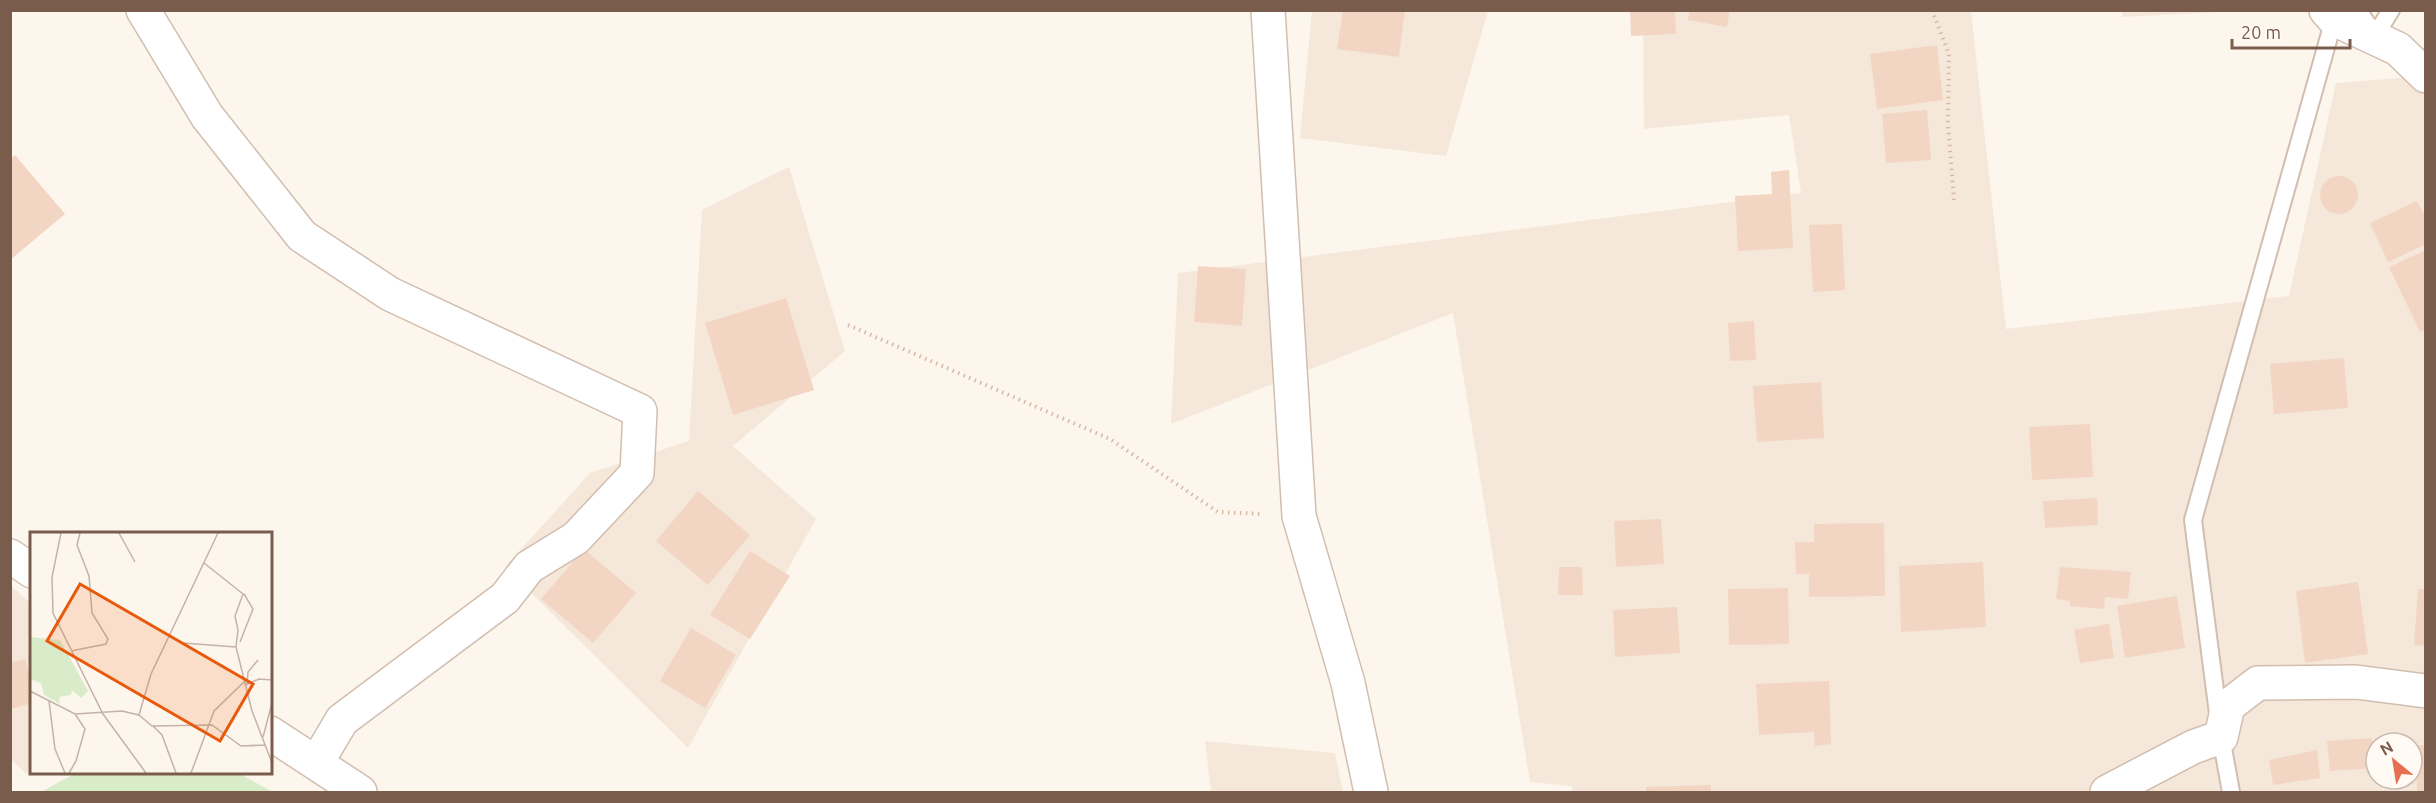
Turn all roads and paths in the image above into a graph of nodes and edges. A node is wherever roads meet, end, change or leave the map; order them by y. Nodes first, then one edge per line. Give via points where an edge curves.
1 (143, 10) edge
2 (1268, 10) edge
3 (1932, 10) edge
4 (2357, 17) edge
5 (2426, 76) edge
6 (1954, 200) dead end
7 (848, 324) dead end
8 (1299, 516) junction
9 (10, 556) edge
10 (30, 570) edge
11 (2426, 691) edge
12 (272, 734) edge
13 (2221, 737) junction
14 (317, 762) junction
15 (360, 792) edge
16 (1371, 792) edge
17 (2107, 792) edge
18 (2231, 792) edge

1 - 14 street via 207,116 302,236 390,294 640,411 637,473 576,538 529,567 505,598 342,720
2 - 8 street
3 - 6 path via 1949,54 1948,124
4 - 5 street
4 - 13 lane via 2193,520
7 - 8 path via 1110,439 1218,512
8 - 16 street via 1348,683
9 - 10 street
11 - 13 street via 2356,682 2258,683 2228,706
12 - 14 street
13 - 17 street via 2193,747
13 - 18 lane
14 - 15 street

